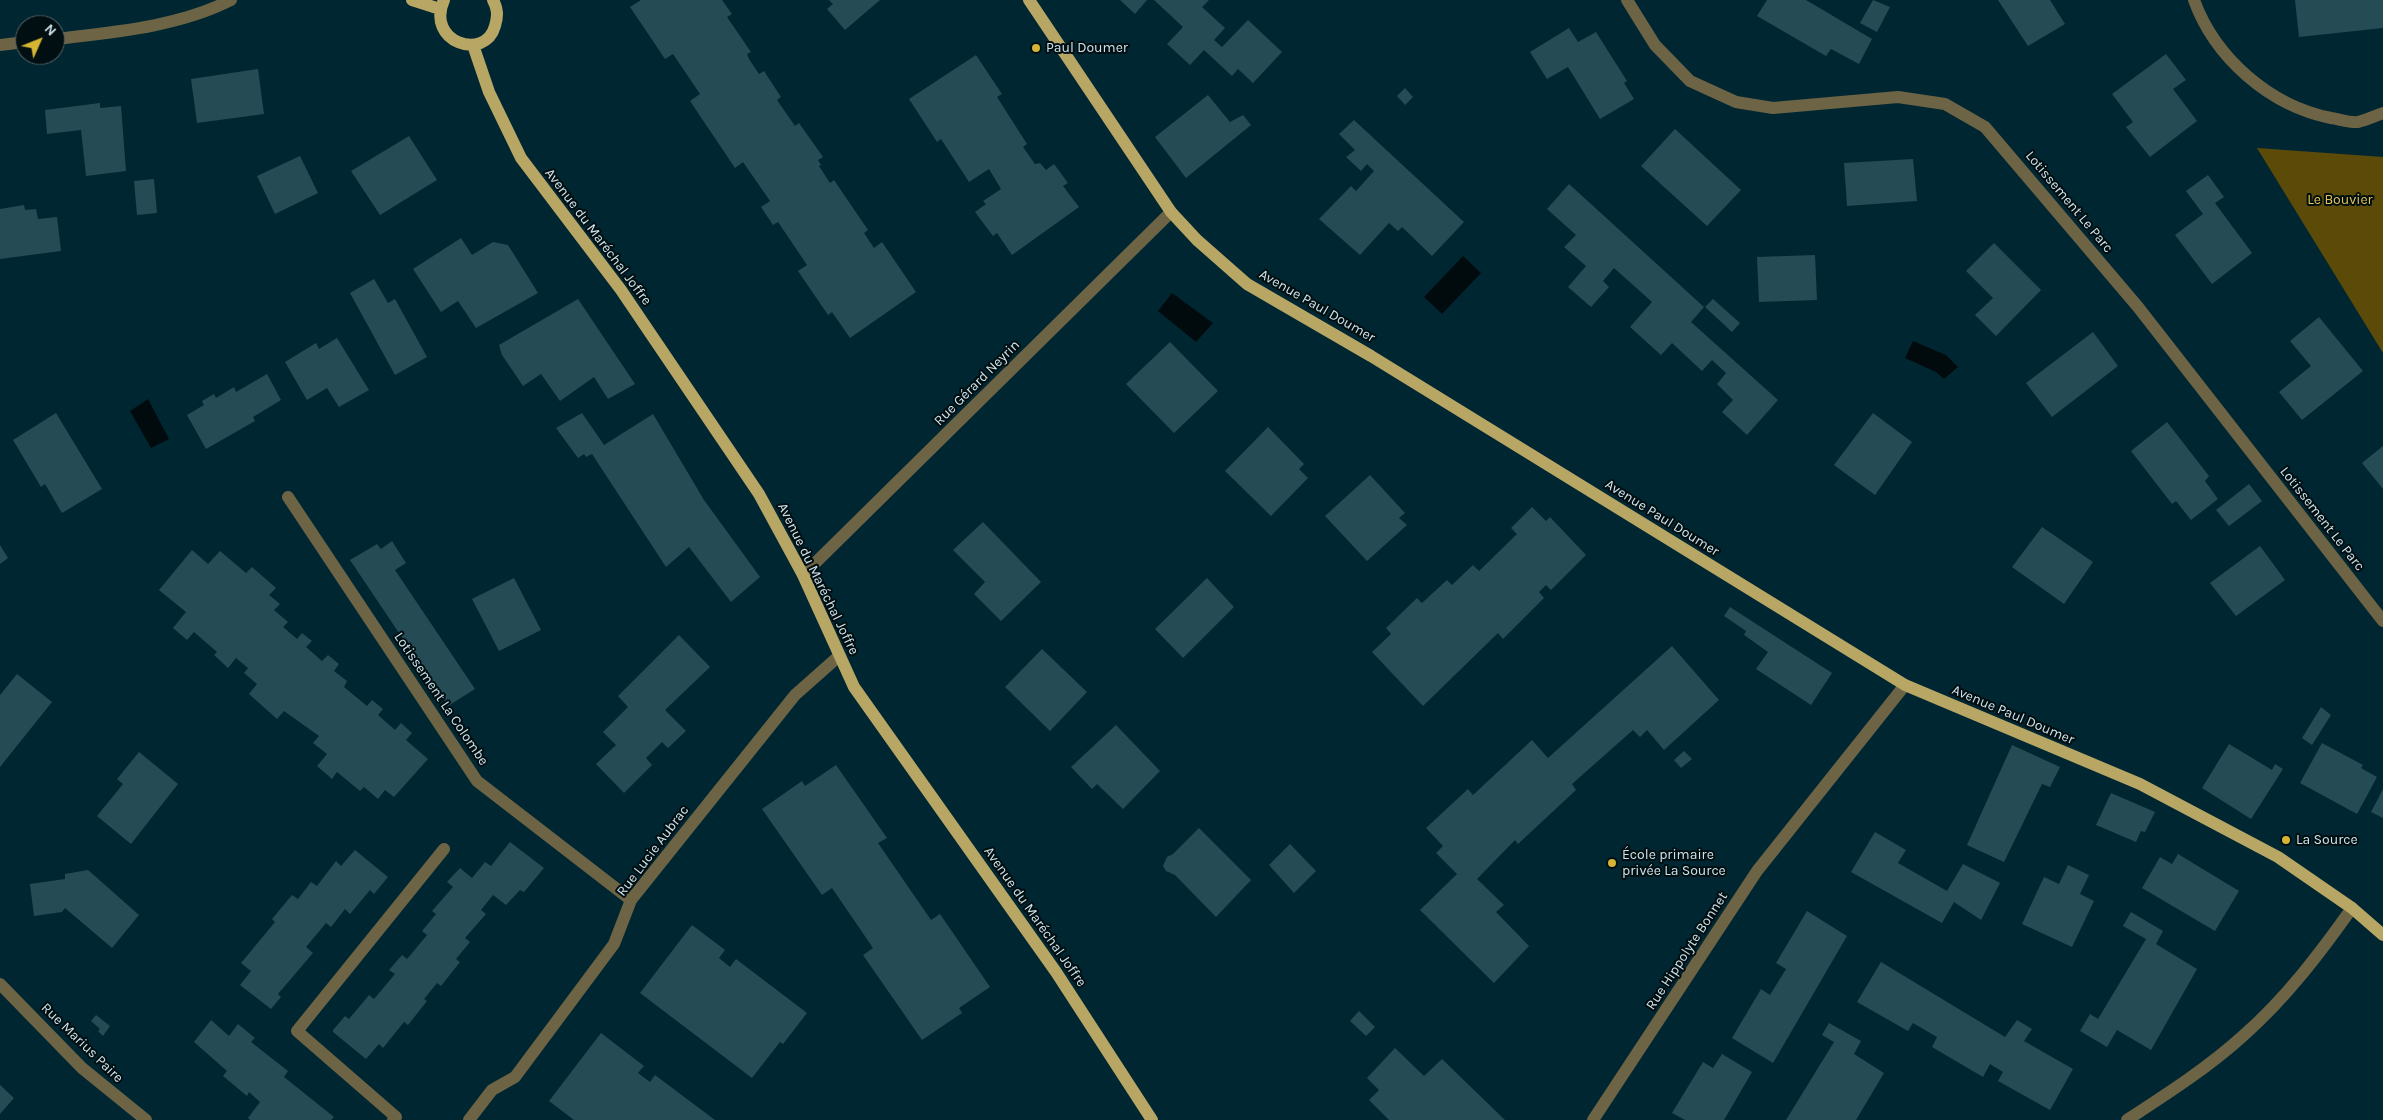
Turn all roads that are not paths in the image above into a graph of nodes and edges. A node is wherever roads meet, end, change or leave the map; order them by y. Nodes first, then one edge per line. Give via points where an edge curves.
1 (231, 0) edge
2 (412, 0) edge
3 (493, 0) edge
4 (1029, 0) edge
5 (1626, 0) edge
6 (2194, 0) edge
7 (442, 4) edge
8 (65, 37) edge
9 (15, 43) edge
10 (473, 44) junction
11 (0, 45) edge
12 (2383, 113) edge
13 (1172, 212) junction
14 (288, 497) dead end
15 (803, 576) junction
16 (2383, 621) edge
17 (839, 656) junction
18 (1905, 686) junction
19 (444, 849) dead end
20 (631, 900) junction
21 (2352, 908) junction
22 (2383, 935) edge
23 (0, 984) edge
24 (146, 1120) edge
25 (393, 1120) edge
26 (469, 1120) edge
27 (1152, 1120) edge
28 (1593, 1120) edge
29 (2127, 1120) edge

1 - 8 street via 209,11 126,30
2 - 7 main road
3 - 10 main road via 498,17 494,31
4 - 13 main road, Avenue Paul Doumer
5 - 16 street, Lotissement Le Parc via 1655,45 1690,81 1736,102 1773,108 1898,97 1946,104 1986,127 2138,307
6 - 12 street via 2199,16 2229,59 2270,93 2308,113 2356,122
7 - 10 main road via 441,26 447,34 462,44
9 - 11 street
10 - 15 main road, Avenue du Maréchal Joffre via 490,92 521,158 621,290 743,470
13 - 15 street, Rue Gérard Neyrin
13 - 18 main road, Avenue Paul Doumer via 1247,284 1371,356
14 - 20 street, Lotissement La Colombe via 477,781
15 - 17 main road, Avenue du Maréchal Joffre
17 - 20 street, Rue Lucie Aubrac via 795,695
17 - 27 main road, Avenue du Maréchal Joffre via 854,687 1056,972
18 - 21 main road, Avenue Paul Doumer via 2140,784 2278,857
18 - 28 street, Rue Hippolyte Bonnet via 1757,872
19 - 25 street via 297,1032 396,1117
20 - 26 street, Rue Lucie Aubrac via 614,944 515,1077 492,1090
21 - 22 main road, Avenue Paul Doumer
21 - 29 street via 2312,964 2244,1035 2176,1088
23 - 24 street, Rue Marius Paire via 82,1068

